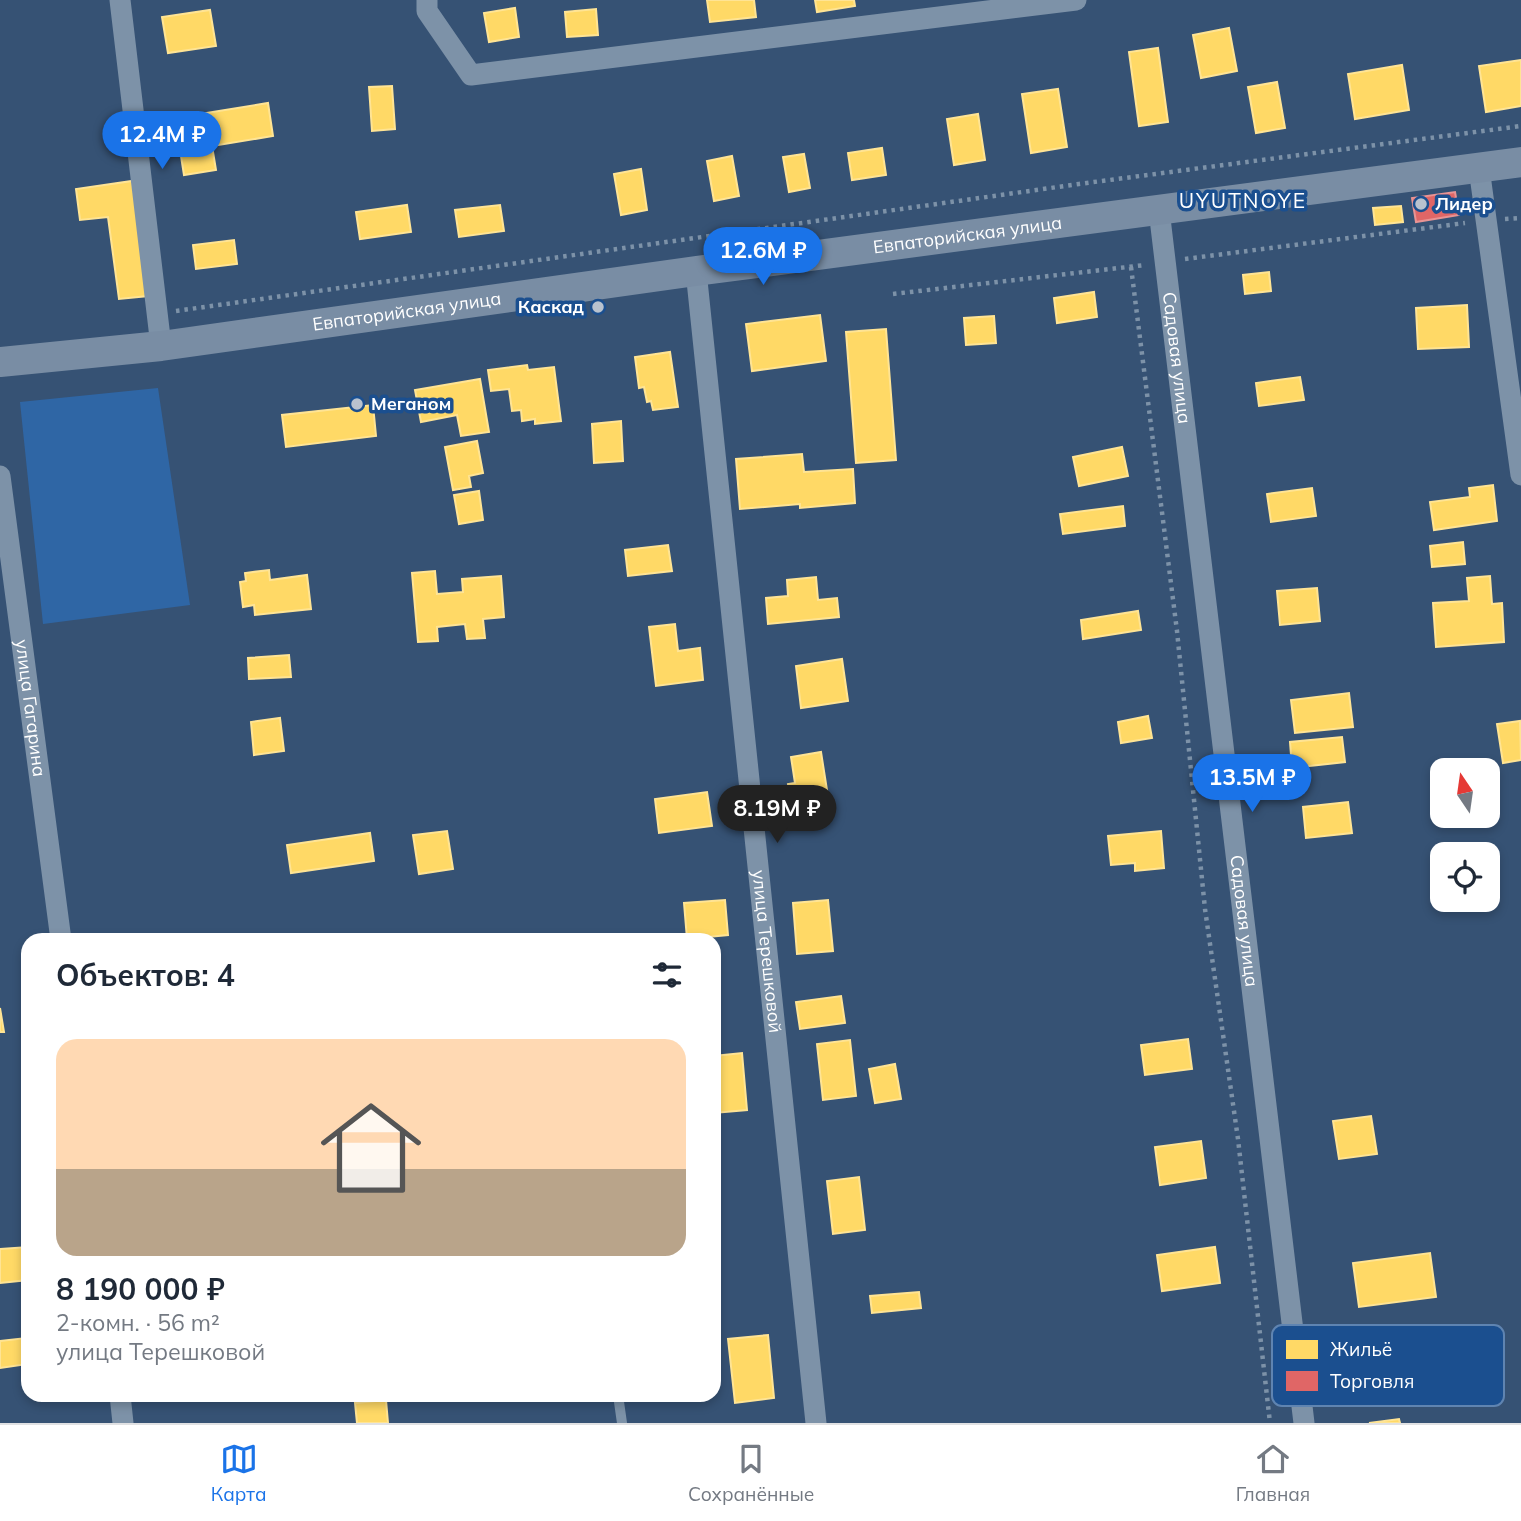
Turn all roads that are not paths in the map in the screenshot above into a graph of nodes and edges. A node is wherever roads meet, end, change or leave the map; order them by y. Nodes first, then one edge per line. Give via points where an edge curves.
1 (120, 0) edge
2 (426, 0) edge
3 (1076, 0) edge
4 (1521, 162) edge
5 (1479, 168) junction
6 (1159, 210) junction
7 (696, 271) junction
8 (161, 346) junction
9 (0, 362) edge
10 (1521, 475) edge
11 (0, 476) edge
12 (10, 624) edge
13 (60, 933) edge
14 (1292, 1325) edge
15 (121, 1402) edge
16 (619, 1402) edge
17 (123, 1423) edge
18 (622, 1423) edge
19 (816, 1423) edge

1 - 8 street
2 - 3 street via 427,11 471,75
4 - 5 main road, Евпаторийская улица
5 - 6 main road, Евпаторийская улица
5 - 10 street
6 - 7 main road, Евпаторийская улица
6 - 14 street, Садовая улица
7 - 8 main road, Евпаторийская улица
7 - 19 street, улица Терешковой
8 - 9 main road, Евпаторийская улица
11 - 12 street, улица Гагарина
12 - 13 street, улица Гагарина
15 - 17 street
16 - 18 lane

